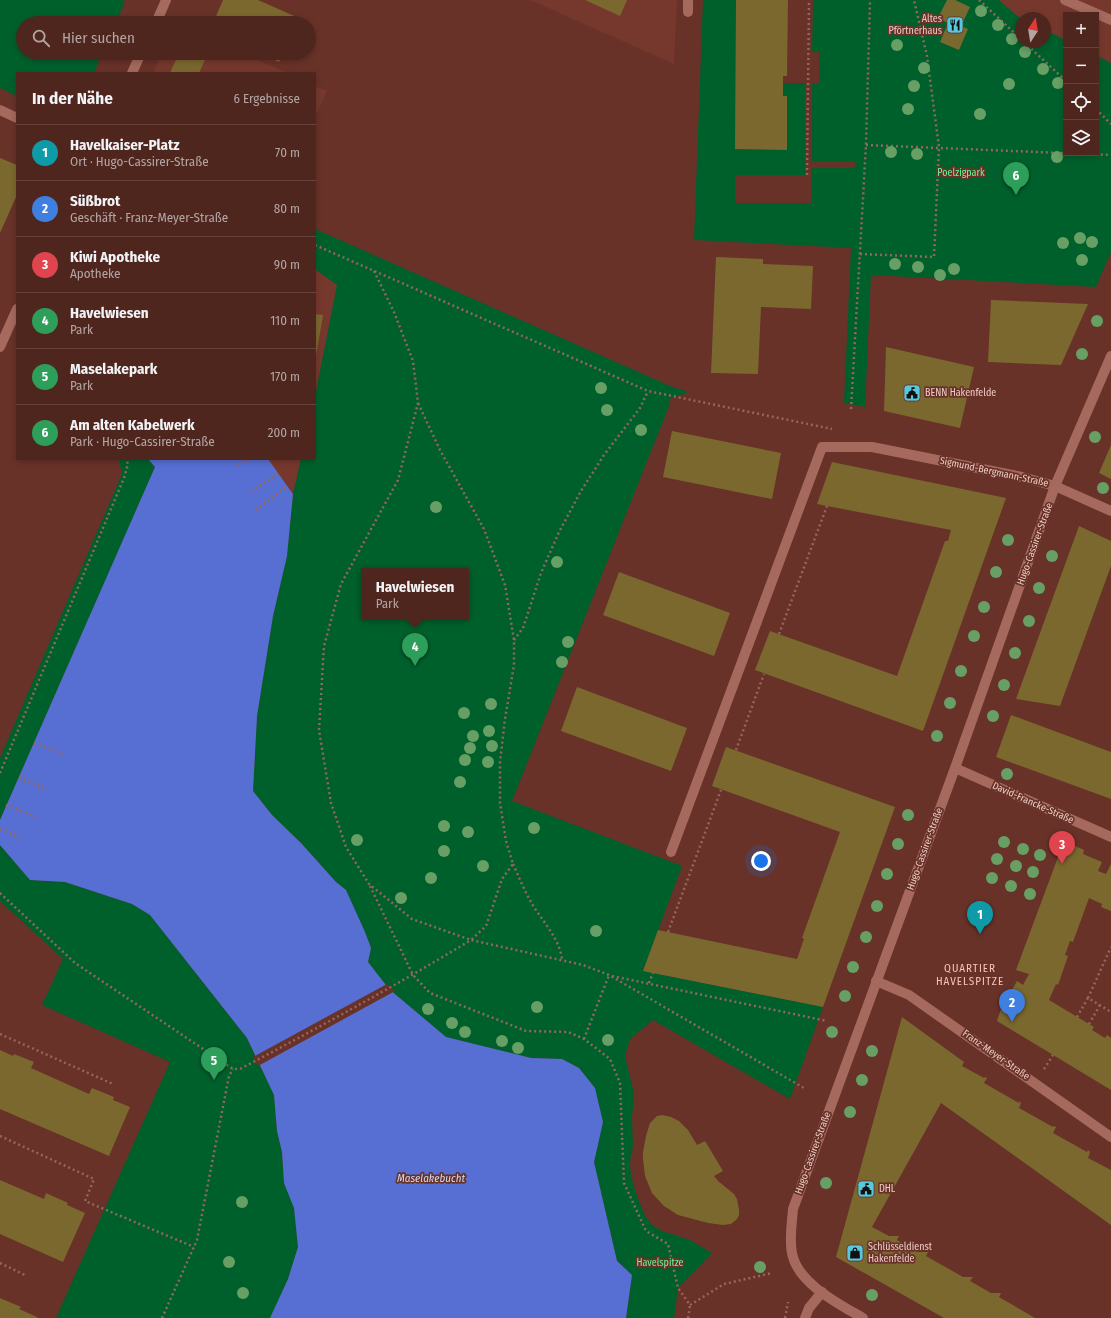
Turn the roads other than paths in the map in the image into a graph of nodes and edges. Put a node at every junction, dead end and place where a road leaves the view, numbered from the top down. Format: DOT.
graph roads {
  1 [pos="166,0"];
  2 [pos="688,0"];
  3 [pos="1065,0"];
  4 [pos="688,12"];
  5 [pos="159,16"];
  6 [pos="1111,20"];
  7 [pos="138,60"];
  8 [pos="132,72"];
  9 [pos="0,110"];
  10 [pos="16,118"];
  11 [pos="16,311"];
  12 [pos="0,347"];
  13 [pos="1111,356"];
  14 [pos="1055,486"];
  15 [pos="1111,511"];
  16 [pos="955,768"];
  17 [pos="1111,837"];
  18 [pos="671,852"];
  19 [pos="876,981"];
  20 [pos="1111,1137"];
  21 [pos="822,1292"];
  22 [pos="805,1318"];
  23 [pos="863,1318"];
  1 -- 5 [label="street"];
  2 -- 4 [label="street"];
  3 -- 6 [label="street"];
  7 -- 8 [label="street"];
  9 -- 10 [label="street"];
  11 -- 12 [label="street"];
  13 -- 14 [label="street, Hugo-Cassirer-Straße"];
  14 -- 15 [label="street, Sigmund-Bergmann-Straße"];
  14 -- 16 [label="street, Hugo-Cassirer-Straße"];
  14 -- 18 [label="street, Sigmund-Bergmann-Straße"];
  16 -- 17 [label="street, David-Francke-Straße"];
  16 -- 19 [label="street, Hugo-Cassirer-Straße"];
  19 -- 20 [label="street, Franz-Meyer-Straße"];
  19 -- 21 [label="street, Hugo-Cassirer-Straße"];
  21 -- 22 [label="street"];
  21 -- 23 [label="street, Hugo-Cassirer-Straße"];
}
